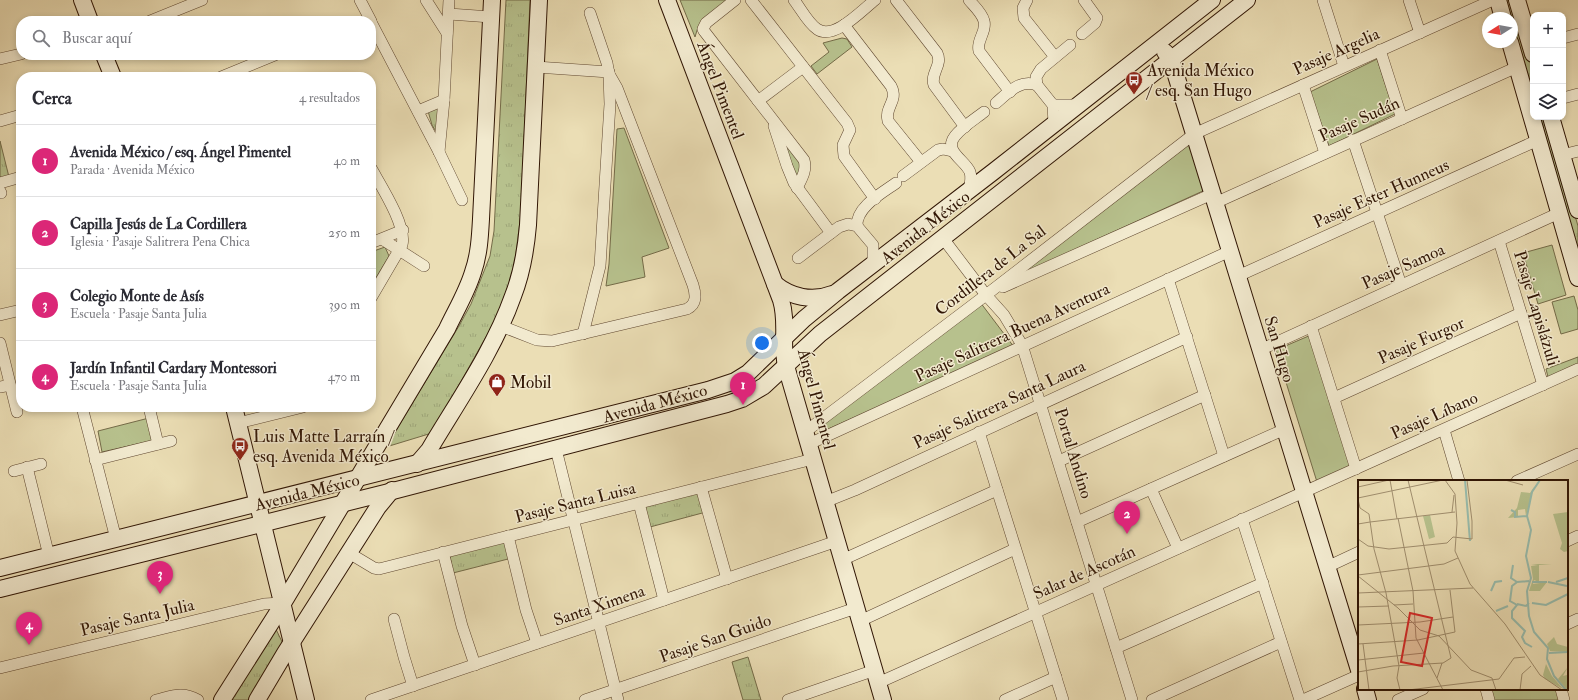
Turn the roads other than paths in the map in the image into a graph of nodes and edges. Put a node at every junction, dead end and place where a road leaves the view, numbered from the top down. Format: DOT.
graph roads {
  1 [pos="82,0"];
  2 [pos="202,0"];
  3 [pos="360,0"];
  4 [pos="492,0"];
  5 [pos="539,0"];
  6 [pos="666,0"];
  7 [pos="736,0"];
  8 [pos="751,0"];
  9 [pos="794,0"];
  10 [pos="896,0"];
  11 [pos="969,0"];
  12 [pos="1027,0"];
  13 [pos="1247,0"];
  14 [pos="1323,0"];
  15 [pos="1409,0"];
  16 [pos="1493,0"];
  17 [pos="1498,0"];
  18 [pos="1518,0"];
  19 [pos="1087,1"];
  20 [pos="428,2"];
  21 [pos="870,2"];
  22 [pos="1203,2"];
  23 [pos="449,6"];
  24 [pos="1501,12"];
  25 [pos="590,13"];
  26 [pos="88,16"];
  27 [pos="162,16"];
  28 [pos="368,16"];
  29 [pos="491,17"];
  30 [pos="844,25"];
  31 [pos="376,31"];
  32 [pos="447,33"];
  33 [pos="1420,33"];
  34 [pos="1082,34"];
  35 [pos="1578,34"];
  36 [pos="1566,37"];
  37 [pos="1156,43"];
  38 [pos="1070,45"];
  39 [pos="1512,48"];
  40 [pos="1531,48"];
  41 [pos="1380,50"];
  42 [pos="16,55"];
  43 [pos="1055,57"];
  44 [pos="0,59"];
  45 [pos="1171,59"];
  46 [pos="106,60"];
  47 [pos="263,60"];
  48 [pos="1344,66"];
  49 [pos="536,67"];
  50 [pos="803,67"];
  51 [pos="1517,67"];
  52 [pos="111,72"];
  53 [pos="233,72"];
  54 [pos="609,73"];
  55 [pos="1037,85"];
  56 [pos="1303,85"];
  57 [pos="1010,92"];
  58 [pos="1578,94"];
  59 [pos="1566,97"];
  60 [pos="444,100"];
  61 [pos="758,101"];
  62 [pos="996,103"];
  63 [pos="1053,105"];
  64 [pos="1078,105"];
  65 [pos="418,111"];
  66 [pos="984,112"];
  67 [pos="16,117"];
  68 [pos="1402,119"];
  69 [pos="772,120"];
  70 [pos="1552,120"];
  71 [pos="0,121"];
  72 [pos="1054,124"];
  73 [pos="965,127"];
  74 [pos="1194,134"];
  75 [pos="1354,140"];
  76 [pos="1538,140"];
  77 [pos="952,151"];
  78 [pos="1578,151"];
  79 [pos="439,152"];
  80 [pos="1325,153"];
  81 [pos="1562,155"];
  82 [pos="921,162"];
  83 [pos="969,171"];
  84 [pos="993,172"];
  85 [pos="376,178"];
  86 [pos="16,179"];
  87 [pos="0,183"];
  88 [pos="797,188"];
  89 [pos="969,190"];
  90 [pos="1214,198"];
  91 [pos="875,199"];
  92 [pos="462,200"];
  93 [pos="1578,208"];
  94 [pos="1377,213"];
  95 [pos="1559,213"];
  96 [pos="857,226"];
  97 [pos="403,230"];
  98 [pos="831,233"];
  99 [pos="942,237"];
  100 [pos="382,238"];
  101 [pos="376,241"];
  102 [pos="1499,241"];
  103 [pos="873,245"];
  104 [pos="897,246"];
  105 [pos="400,250"];
  106 [pos="1230,251"];
  107 [pos="798,258"];
  108 [pos="873,264"];
  109 [pos="424,266"];
  110 [pos="1238,276"];
  111 [pos="1578,278"];
  112 [pos="1168,279"];
  113 [pos="775,284"];
  114 [pos="1401,285"];
  115 [pos="376,290"];
  116 [pos="836,293"];
  117 [pos="986,295"];
  118 [pos="16,311"];
  119 [pos="1521,314"];
  120 [pos="0,315"];
  121 [pos="501,326"];
  122 [pos="1312,326"];
  123 [pos="583,334"];
  124 [pos="785,337"];
  125 [pos="1187,337"];
  126 [pos="0,343"];
  127 [pos="1022,345"];
  128 [pos="1260,350"];
  129 [pos="786,366"];
  130 [pos="1578,369"];
  131 [pos="1543,385"];
  132 [pos="5,386"];
  133 [pos="1205,395"];
  134 [pos="1334,398"];
  135 [pos="1041,404"];
  136 [pos="16,410"];
  137 [pos="83,412"];
  138 [pos="150,412"];
  139 [pos="235,412"];
  140 [pos="283,412"];
  141 [pos="238,423"];
  142 [pos="1285,429"];
  143 [pos="1444,430"];
  144 [pos="979,432"];
  145 [pos="171,441"];
  146 [pos="158,444"];
  147 [pos="809,445"];
  148 [pos="556,449"];
  149 [pos="1578,454"];
  150 [pos="1224,456"];
  151 [pos="95,460"];
  152 [pos="1059,461"];
  153 [pos="418,463"];
  154 [pos="41,464"];
  155 [pos="27,467"];
  156 [pos="1356,469"];
  157 [pos="14,471"];
  158 [pos="357,478"];
  159 [pos="1459,480"];
  160 [pos="1519,480"];
  161 [pos="701,487"];
  162 [pos="1151,489"];
  163 [pos="997,490"];
  164 [pos="389,492"];
  165 [pos="1304,492"];
  166 [pos="825,502"];
  167 [pos="258,503"];
  168 [pos="342,503"];
  169 [pos="639,503"];
  170 [pos="1242,519"];
  171 [pos="574,520"];
  172 [pos="1077,522"];
  173 [pos="262,523"];
  174 [pos="508,536"];
  175 [pos="1578,536"];
  176 [pos="116,539"];
  177 [pos="837,541"];
  178 [pos="1568,541"];
  179 [pos="1178,548"];
  180 [pos="1016,549"];
  181 [pos="444,552"];
  182 [pos="1358,552"];
  183 [pos="349,553"];
  184 [pos="49,556"];
  185 [pos="842,560"];
  186 [pos="1327,567"];
  187 [pos="0,568"];
  188 [pos="273,568"];
  189 [pos="301,572"];
  190 [pos="727,579"];
  191 [pos="1263,583"];
  192 [pos="1097,585"];
  193 [pos="0,589"];
  194 [pos="664,600"];
  195 [pos="282,603"];
  196 [pos="1036,612"];
  197 [pos="858,614"];
  198 [pos="394,619"];
  199 [pos="1578,619"];
  200 [pos="599,622"];
  201 [pos="1568,624"];
  202 [pos="1354,637"];
  203 [pos="292,642"];
  204 [pos="1281,642"];
  205 [pos="537,644"];
  206 [pos="1116,648"];
  207 [pos="1358,663"];
  208 [pos="475,665"];
  209 [pos="0,668"];
  210 [pos="1358,675"];
  211 [pos="876,677"];
  212 [pos="1056,677"];
  213 [pos="413,686"];
  214 [pos="1365,690"];
  215 [pos="1421,690"];
  216 [pos="1486,690"];
  217 [pos="1561,690"];
  218 [pos="616,695"];
  219 [pos="156,700"];
  220 [pos="198,700"];
  221 [pos="222,700"];
  222 [pos="257,700"];
  223 [pos="306,700"];
  224 [pos="371,700"];
  225 [pos="585,700"];
  226 [pos="788,700"];
  227 [pos="883,700"];
  228 [pos="1005,700"];
  229 [pos="1063,700"];
  230 [pos="1132,700"];
  231 [pos="1152,700"];
  232 [pos="1302,700"];
  233 [pos="1368,700"];
  234 [pos="1398,700"];
  235 [pos="1489,700"];
  236 [pos="1564,700"];
  1 -- 26 [label="street"];
  2 -- 27 [label="street"];
  3 -- 28 [label="street"];
  4 -- 29 [label="street"];
  5 -- 49 [label="street"];
  6 -- 113 [label="street, Ángel Pimentel"];
  7 -- 61 [label="street"];
  8 -- 50 [label="street"];
  9 -- 30 [label="street"];
  10 -- 73 [label="street"];
  11 -- 57 [label="street"];
  12 -- 43 [label="street"];
  13 -- 45 [label="street, Avenida México"];
  14 -- 48 [label="street"];
  15 -- 33 [label="street"];
  16 -- 33 [label="street, Pasaje Argelia"];
  17 -- 24 [label="street"];
  18 -- 40 [label="street"];
  19 -- 34 [label="street"];
  20 -- 23 [label="street"];
  20 -- 32 [label="street"];
  21 -- 30 [label="street"];
  22 -- 37 [label="street, Avenida México"];
  23 -- 29 [label="street"];
  23 -- 32 [label="street"];
  25 -- 54 [label="street"];
  29 -- 158 [label="street"];
  30 -- 82 [label="street"];
  31 -- 65 [label="street"];
  32 -- 60 [label="street"];
  33 -- 41 [label="street, Pasaje Argelia"];
  35 -- 36 [label="street"];
  37 -- 45 [label="street, San Hugo"];
  37 -- 64 [label="street, Avenida México"];
  38 -- 43 [label="street"];
  39 -- 51 [label="street"];
  41 -- 48 [label="street, Pasaje Argelia"];
  41 -- 68 [label="street"];
  42 -- 44 [label="street"];
  43 -- 55 [label="street"];
  45 -- 74 [label="street, San Hugo"];
  45 -- 99 [label="street, Avenida México"];
  46 -- 52 [label="street"];
  47 -- 53 [label="street"];
  48 -- 56 [label="street, Pasaje Argelia"];
  49 -- 54 [label="street"];
  49 -- 121 [label="street"];
  50 -- 61 [label="street"];
  50 -- 91 [label="street"];
  51 -- 68 [label="street, Pasaje Sudán"];
  51 -- 76 [label="street"];
  54 -- 123 [label="street"];
  54 -- 123 [label="street"];
  55 -- 57 [label="street"];
  55 -- 63 [label="street"];
  56 -- 74 [label="street, Pasaje Argelia"];
  56 -- 80 [label="street"];
  57 -- 62 [label="street"];
  58 -- 59 [label="street"];
  60 -- 65 [label="street"];
  60 -- 79 [label="street"];
  61 -- 69 [label="street"];
  63 -- 64 [label="street"];
  63 -- 72 [label="street"];
  64 -- 72 [label="street, Avenida México"];
  65 -- 79 [label="street"];
  66 -- 73 [label="street"];
  67 -- 71 [label="street"];
  68 -- 75 [label="street, Pasaje Sudán"];
  69 -- 88 [label="street"];
  69 -- 88 [label="street"];
  70 -- 81 [label="street"];
  72 -- 84 [label="street, Avenida México"];
  73 -- 77 [label="street"];
  74 -- 90 [label="street, San Hugo"];
  74 -- 117 [label="street, Cordillera de La Sal"];
  75 -- 80 [label="street, Pasaje Sudán"];
  75 -- 94 [label="street"];
  76 -- 94 [label="street, Pasaje Ester Hunneus"];
  76 -- 95 [label="street"];
  77 -- 82 [label="street"];
  77 -- 83 [label="street"];
  78 -- 81 [label="street"];
  79 -- 92 [label="street"];
  80 -- 90 [label="street, Pasaje Sudán"];
  81 -- 93 [label="street"];
  82 -- 91 [label="street"];
  83 -- 84 [label="street"];
  83 -- 89 [label="street"];
  84 -- 89 [label="street, Avenida México"];
  85 -- 97 [label="street"];
  86 -- 87 [label="street"];
  88 -- 98 [label="street"];
  89 -- 104 [label="street, Avenida México"];
  90 -- 106 [label="street, San Hugo"];
  90 -- 117 [label="street, Pasaje Sudán"];
  91 -- 96 [label="street"];
  94 -- 110 [label="street, Pasaje Ester Hunneus"];
  94 -- 114 [label="street"];
  95 -- 102 [label="street, Pasaje Samoa"];
  95 -- 111 [label="street"];
  96 -- 98 [label="street"];
  96 -- 103 [label="street"];
  97 -- 100 [label="street"];
  97 -- 105 [label="street"];
  98 -- 107 [label="street"];
  99 -- 117 [label="street, Portal Andino"];
  99 -- 129 [label="street, Avenida México"];
  100 -- 101 [label="street"];
  100 -- 105 [label="street"];
  102 -- 114 [label="street, Pasaje Samoa"];
  102 -- 119 [label="street, Pasaje Lapislázuli"];
  103 -- 104 [label="street"];
  103 -- 108 [label="street"];
  104 -- 108 [label="street, Avenida México"];
  105 -- 109 [label="street"];
  105 -- 115 [label="street"];
  106 -- 110 [label="street, San Hugo"];
  106 -- 112 [label="street, Pasaje Salitrera Buena Aventura"];
  108 -- 116 [label="street, Avenida México"];
  110 -- 128 [label="street, San Hugo"];
  112 -- 125 [label="street"];
  112 -- 127 [label="street, Pasaje Salitrera Buena Aventura"];
  113 -- 116 [label="street"];
  113 -- 124 [label="street, Ángel Pimentel"];
  114 -- 122 [label="street, Pasaje Samoa"];
  116 -- 124 [label="street, Avenida México"];
  117 -- 127 [label="street, Portal Andino"];
  117 -- 147 [label="street, Cordillera de La Sal"];
  118 -- 120 [label="street"];
  119 -- 131 [label="street, Pasaje Lapislázuli"];
  119 -- 134 [label="street, Pasaje Furgor"];
  121 -- 123 [label="street"];
  121 -- 153 [label="street"];
  122 -- 128 [label="street, Pasaje Samoa"];
  122 -- 134 [label="street"];
  124 -- 129 [label="street, Ángel Pimentel"];
  124 -- 153 [label="street, Avenida México"];
  125 -- 133 [label="street"];
  125 -- 135 [label="street, Pasaje Salitrera Santa Laura"];
  126 -- 132 [label="street"];
  127 -- 135 [label="street, Portal Andino"];
  127 -- 147 [label="street, Pasaje Salitrera Buena Aventura"];
  128 -- 142 [label="street, San Hugo"];
  129 -- 147 [label="street, Ángel Pimentel"];
  129 -- 148 [label="street, Avenida México"];
  130 -- 131 [label="street, Pasaje Líbano"];
  131 -- 143 [label="street, Pasaje Líbano"];
  132 -- 136 [label="street"];
  133 -- 150 [label="street"];
  133 -- 152 [label="street"];
  134 -- 156 [label="street"];
  135 -- 144 [label="street, Pasaje Salitrera Santa Laura"];
  135 -- 152 [label="street, Portal Andino"];
  137 -- 151 [label="street"];
  138 -- 146 [label="street"];
  139 -- 141 [label="street"];
  140 -- 141 [label="street"];
  141 -- 167 [label="street"];
  142 -- 150 [label="street"];
  142 -- 165 [label="street, San Hugo"];
  143 -- 156 [label="street, Pasaje Líbano"];
  143 -- 159 [label="street"];
  144 -- 163 [label="street"];
  144 -- 166 [label="street, Pasaje Salitrera Santa Laura"];
  145 -- 146 [label="street"];
  146 -- 151 [label="street"];
  147 -- 161 [label="street, Pasaje Santa Luisa"];
  147 -- 166 [label="street, Ángel Pimentel"];
  148 -- 164 [label="street, Avenida México"];
  148 -- 171 [label="street"];
  149 -- 160 [label="street"];
  150 -- 162 [label="street"];
  151 -- 176 [label="street"];
  152 -- 172 [label="street, Portal Andino"];
  153 -- 158 [label="street, Avenida México"];
  153 -- 164 [label="street"];
  154 -- 155 [label="street"];
  155 -- 157 [label="street"];
  155 -- 184 [label="street"];
  156 -- 165 [label="street, Pasaje Líbano"];
  158 -- 167 [label="street, Avenida México"];
  158 -- 168 [label="street"];
  161 -- 169 [label="street, Pasaje Santa Luisa"];
  161 -- 190 [label="street"];
  162 -- 172 [label="street"];
  162 -- 179 [label="street"];
  163 -- 180 [label="street"];
  163 -- 185 [label="street"];
  164 -- 168 [label="street, Avenida México"];
  164 -- 183 [label="street"];
  165 -- 170 [label="street, Salar de Ascotán"];
  165 -- 186 [label="street, San Hugo"];
  166 -- 177 [label="street, Ángel Pimentel"];
  167 -- 173 [label="street"];
  167 -- 176 [label="street, Avenida México"];
  168 -- 173 [label="street, Avenida México"];
  168 -- 189 [label="street"];
  169 -- 171 [label="street, Pasaje Santa Luisa"];
  169 -- 194 [label="street"];
  170 -- 179 [label="street, Salar de Ascotán"];
  170 -- 191 [label="street"];
  171 -- 174 [label="street, Pasaje Santa Luisa"];
  171 -- 200 [label="street"];
  172 -- 192 [label="street, Portal Andino"];
  173 -- 188 [label="street"];
  173 -- 193 [label="street, Avenida México"];
  174 -- 181 [label="street, Pasaje Santa Luisa"];
  174 -- 205 [label="street"];
  175 -- 178 [label="street"];
  176 -- 184 [label="street, Avenida México"];
  177 -- 185 [label="street, Ángel Pimentel"];
  177 -- 190 [label="street, Santa Ximena"];
  179 -- 192 [label="street, Salar de Ascotán"];
  180 -- 196 [label="street"];
  180 -- 197 [label="street, Pasaje San Guido"];
  181 -- 183 [label="street, Pasaje Santa Luisa"];
  181 -- 208 [label="street"];
  182 -- 186 [label="street"];
  183 -- 203 [label="street"];
  184 -- 187 [label="street, Avenida México"];
  185 -- 197 [label="street, Ángel Pimentel"];
  186 -- 202 [label="street, San Hugo"];
  188 -- 189 [label="street"];
  188 -- 195 [label="street"];
  189 -- 195 [label="street"];
  190 -- 194 [label="street, Santa Ximena"];
  191 -- 204 [label="street"];
  191 -- 206 [label="street"];
  192 -- 196 [label="street, Salar de Ascotán"];
  192 -- 206 [label="street, Portal Andino"];
  194 -- 200 [label="street, Santa Ximena"];
  195 -- 203 [label="street"];
  195 -- 209 [label="street, Pasaje Santa Julia"];
  195 -- 221 [label="street"];
  196 -- 211 [label="street, Salar de Ascotán"];
  196 -- 212 [label="street"];
  197 -- 211 [label="street, Ángel Pimentel"];
  197 -- 218 [label="street, Pasaje San Guido"];
  198 -- 213 [label="street"];
  199 -- 201 [label="street"];
  200 -- 205 [label="street, Santa Ximena"];
  200 -- 218 [label="street"];
  202 -- 207 [label="street, San Hugo"];
  203 -- 222 [label="street"];
  203 -- 223 [label="street"];
  204 -- 231 [label="street"];
  204 -- 232 [label="street"];
  205 -- 208 [label="street, Santa Ximena"];
  206 -- 230 [label="street, Portal Andino"];
  208 -- 213 [label="street, Santa Ximena"];
  210 -- 232 [label="street"];
  211 -- 226 [label="street, Salar de Ascotán"];
  211 -- 227 [label="street, Ángel Pimentel"];
  212 -- 228 [label="street"];
  212 -- 229 [label="street"];
  213 -- 224 [label="street, Santa Ximena"];
  214 -- 233 [label="street"];
  215 -- 234 [label="street"];
  216 -- 235 [label="street"];
  217 -- 236 [label="street"];
  218 -- 225 [label="street, Pasaje San Guido"];
  219 -- 220 [label="street"];
}
